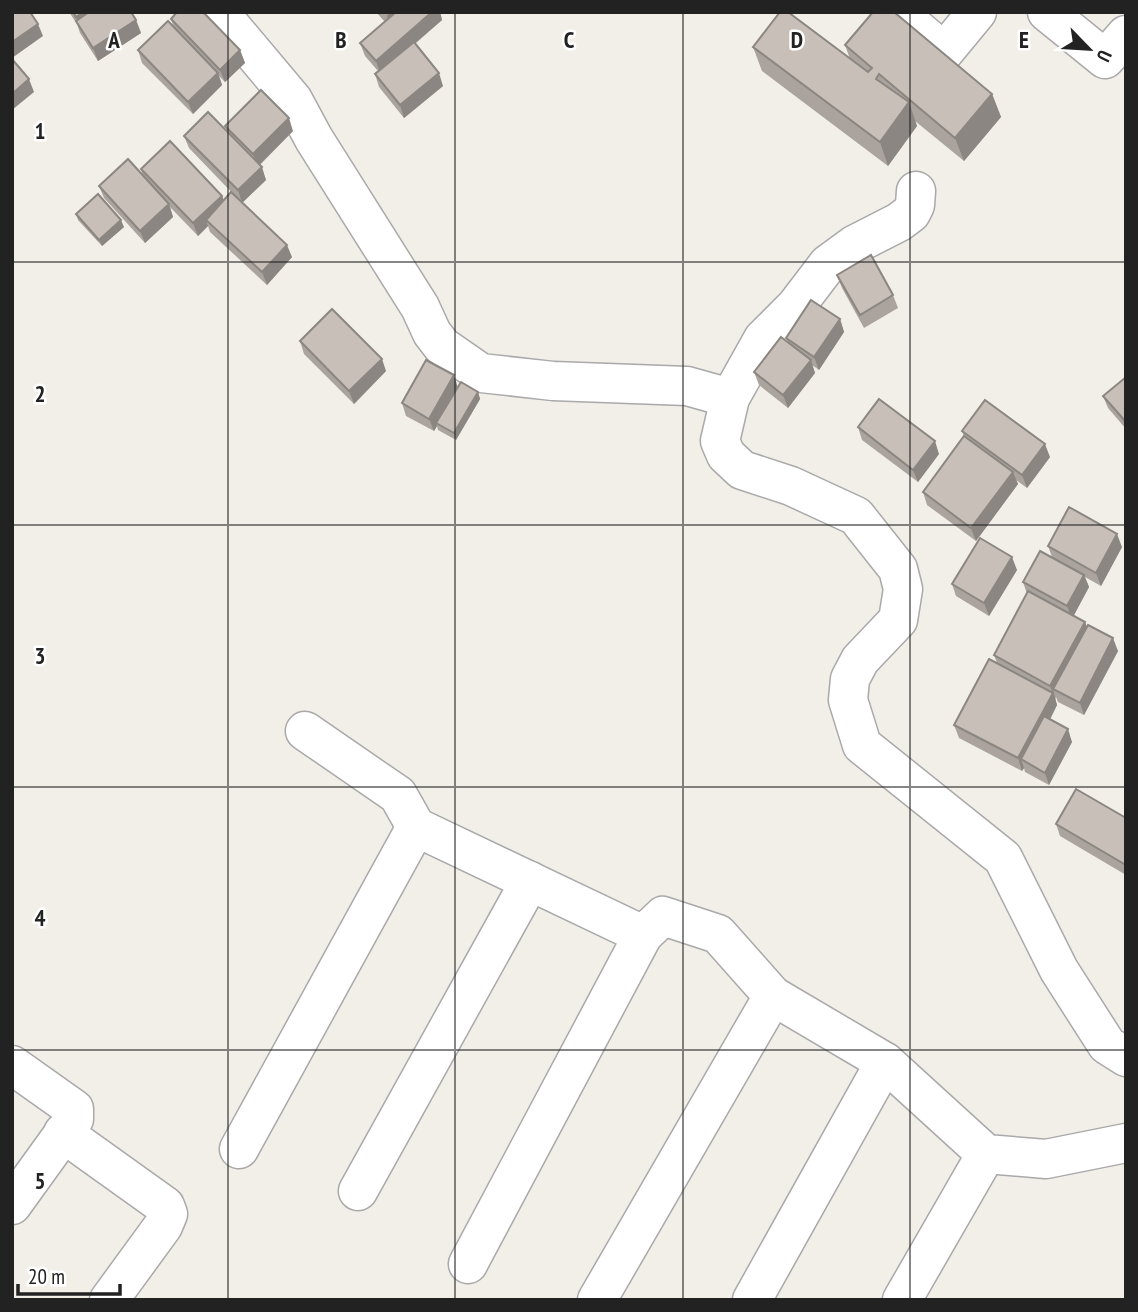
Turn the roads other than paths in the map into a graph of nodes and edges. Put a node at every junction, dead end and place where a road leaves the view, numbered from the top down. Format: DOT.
graph roads {
  1 [pos="219,12"];
  2 [pos="897,12"];
  3 [pos="977,12"];
  4 [pos="1047,12"];
  5 [pos="1126,35"];
  6 [pos="916,191"];
  7 [pos="730,398"];
  8 [pos="305,731"];
  9 [pos="416,827"];
  10 [pos="530,881"];
  11 [pos="643,935"];
  12 [pos="773,996"];
  13 [pos="1126,1056"];
  14 [pos="885,1062"];
  15 [pos="12,1065"];
  16 [pos="63,1133"];
  17 [pos="1126,1143"];
  18 [pos="239,1149"];
  19 [pos="986,1154"];
  20 [pos="358,1191"];
  21 [pos="12,1205"];
  22 [pos="468,1264"];
  23 [pos="109,1300"];
  24 [pos="597,1300"];
  25 [pos="752,1300"];
  26 [pos="902,1300"];
  1 -- 7 [label="street"];
  2 -- 3 [label="street"];
  4 -- 5 [label="street"];
  6 -- 7 [label="street"];
  7 -- 13 [label="street"];
  8 -- 9 [label="street"];
  9 -- 10 [label="street"];
  9 -- 18 [label="street"];
  10 -- 11 [label="street"];
  10 -- 20 [label="street"];
  11 -- 12 [label="street"];
  11 -- 22 [label="street"];
  12 -- 14 [label="street"];
  12 -- 24 [label="street"];
  14 -- 19 [label="street"];
  14 -- 25 [label="street"];
  15 -- 16 [label="street"];
  16 -- 21 [label="street"];
  16 -- 23 [label="street"];
  17 -- 19 [label="street"];
  19 -- 26 [label="street"];
}
